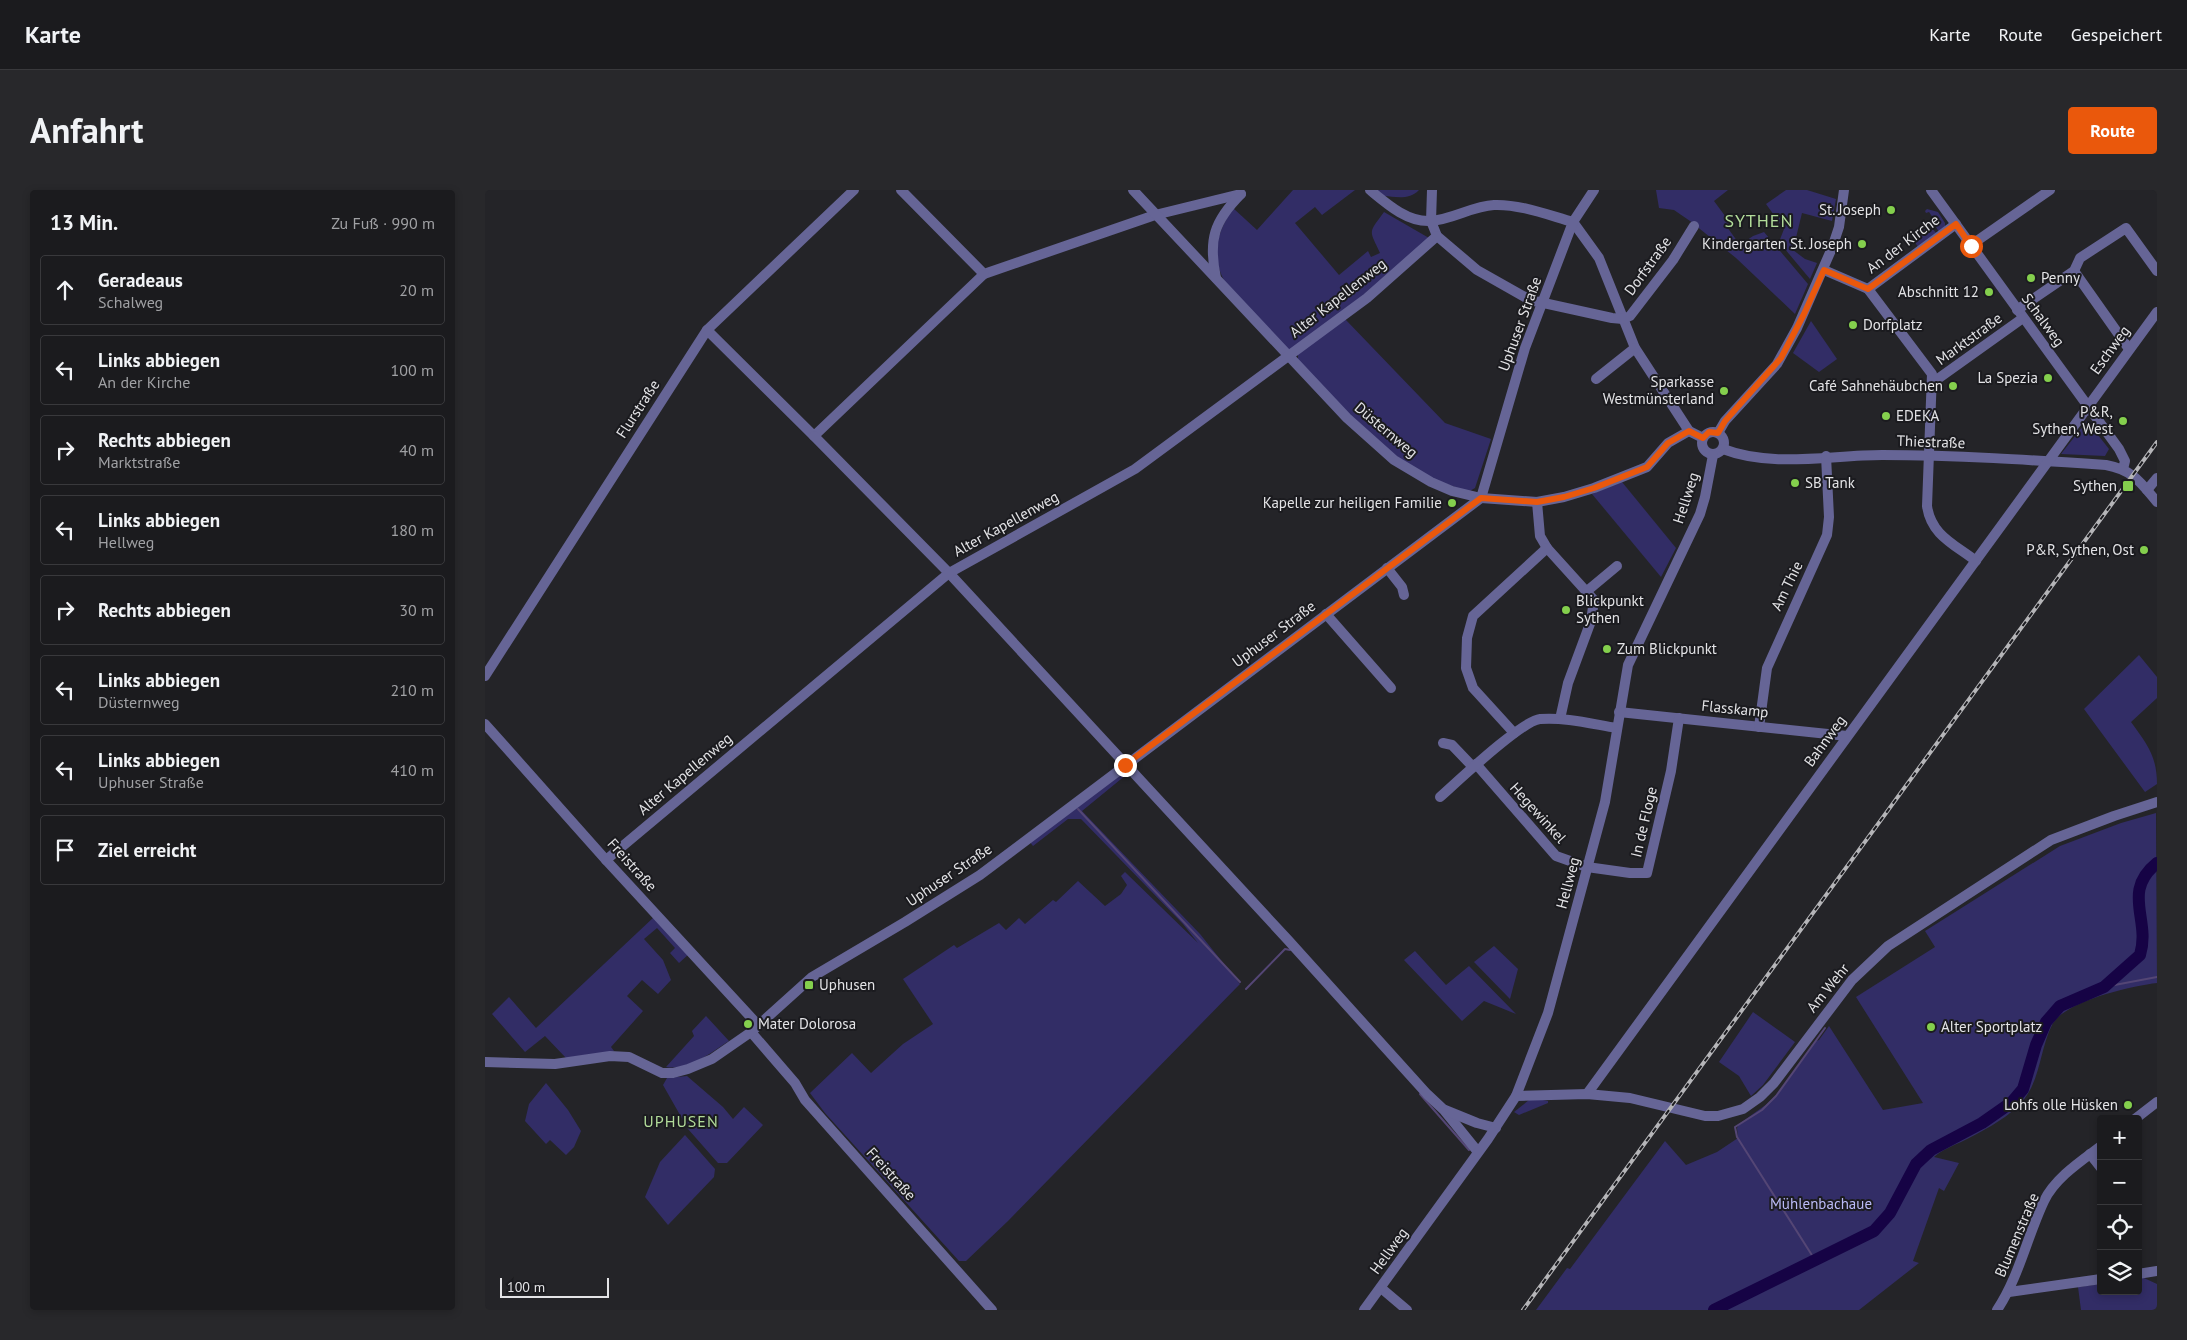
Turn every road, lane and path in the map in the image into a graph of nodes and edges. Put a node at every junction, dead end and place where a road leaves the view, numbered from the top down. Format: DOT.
graph roads {
  1 [pos="855,190"];
  2 [pos="901,190"];
  3 [pos="1133,190"];
  4 [pos="1370,190"];
  5 [pos="1433,190"];
  6 [pos="1594,190"];
  7 [pos="1844,190"];
  8 [pos="2051,190"];
  9 [pos="1934,191"];
  10 [pos="1243,192"];
  11 [pos="1155,215"];
  12 [pos="1431,221"];
  13 [pos="1573,222"];
  14 [pos="1956,224"];
  15 [pos="1693,226"];
  16 [pos="1437,236"];
  17 [pos="1971,246"];
  18 [pos="1824,270"];
  19 [pos="2074,271"];
  20 [pos="2157,271"];
  21 [pos="985,274"];
  22 [pos="1216,278"];
  23 [pos="1868,289"];
  24 [pos="1541,302"];
  25 [pos="2157,312"];
  26 [pos="2020,314"];
  27 [pos="1623,319"];
  28 [pos="707,330"];
  29 [pos="1635,348"];
  30 [pos="2129,349"];
  31 [pos="1289,355"];
  32 [pos="1596,379"];
  33 [pos="1932,383"];
  34 [pos="2088,407"];
  35 [pos="1689,431"];
  36 [pos="1718,433"];
  37 [pos="814,436"];
  38 [pos="1703,438"];
  39 [pos="1723,449"];
  40 [pos="1713,454"];
  41 [pos="1826,456"];
  42 [pos="1928,456"];
  43 [pos="2048,462"];
  44 [pos="2123,469"];
  45 [pos="2157,478"];
  46 [pos="2147,490"];
  47 [pos="1481,498"];
  48 [pos="1537,502"];
  49 [pos="2157,502"];
  50 [pos="1547,548"];
  51 [pos="1976,561"];
  52 [pos="1617,566"];
  53 [pos="1387,568"];
  54 [pos="949,572"];
  55 [pos="1587,592"];
  56 [pos="1404,596"];
  57 [pos="1326,614"];
  58 [pos="485,676"];
  59 [pos="1391,688"];
  60 [pos="1619,712"];
  61 [pos="1679,718"];
  62 [pos="1560,719"];
  63 [pos="485,724"];
  64 [pos="1617,728"];
  65 [pos="1759,728"];
  66 [pos="1514,733"];
  67 [pos="1847,736"];
  68 [pos="1443,742"];
  69 [pos="1125,765"];
  70 [pos="1475,766"];
  71 [pos="1440,798"];
  72 [pos="2157,802"];
  73 [pos="606,860"];
  74 [pos="1587,867"];
  75 [pos="754,1029"];
  76 [pos="485,1062"];
  77 [pos="1587,1094"];
  78 [pos="1516,1096"];
  79 [pos="2157,1102"];
  80 [pos="1444,1110"];
  81 [pos="2140,1115"];
  82 [pos="1496,1128"];
  83 [pos="2097,1149"];
  84 [pos="1478,1152"];
  85 [pos="2090,1154"];
  86 [pos="2097,1163"];
  87 [pos="2157,1271"];
  88 [pos="2142,1273"];
  89 [pos="2097,1280"];
  90 [pos="1381,1288"];
  91 [pos="2009,1292"];
  92 [pos="992,1310"];
  93 [pos="1364,1310"];
  94 [pos="1407,1310"];
  95 [pos="1997,1310"];
  1 -- 28 [label="street, Flurstraße"];
  2 -- 21 [label="street"];
  3 -- 11 [label="street, Düsternweg"];
  4 -- 12 [label="street"];
  5 -- 12 [label="street"];
  6 -- 13 [label="street, Uphuser Straße"];
  7 -- 18 [label="street"];
  8 -- 17 [label="street"];
  9 -- 14 [label="street, Schalweg"];
  10 -- 11 [label="street"];
  10 -- 22 [label="street"];
  11 -- 21 [label="street"];
  11 -- 22 [label="street, Düsternweg"];
  12 -- 13 [label="street"];
  12 -- 16 [label="street"];
  13 -- 24 [label="street, Uphuser Straße"];
  13 -- 27 [label="street, Dorfstraße"];
  14 -- 17 [label="street, Schalweg"];
  14 -- 23 [label="street, An der Kirche"];
  15 -- 27 [label="street, Dorfstraße"];
  16 -- 24 [label="street"];
  16 -- 31 [label="street, Alter Kapellenweg"];
  17 -- 26 [label="street, Schalweg"];
  18 -- 23 [label="street, Marktstraße"];
  18 -- 36 [label="street"];
  19 -- 20 [label="street, Marktstraße"];
  19 -- 26 [label="street, Marktstraße"];
  19 -- 30 [label="street"];
  21 -- 37 [label="street"];
  22 -- 31 [label="street, Düsternweg"];
  23 -- 33 [label="street, Marktstraße"];
  24 -- 27 [label="street"];
  24 -- 47 [label="street, Uphuser Straße"];
  25 -- 30 [label="street, Eschweg"];
  26 -- 33 [label="street, Marktstraße"];
  26 -- 34 [label="street, Schalweg"];
  27 -- 29 [label="street, Dorfstraße"];
  28 -- 37 [label="street"];
  28 -- 58 [label="street, Flurstraße"];
  29 -- 32 [label="street"];
  29 -- 35 [label="street, Dorfstraße"];
  30 -- 34 [label="street, Eschweg"];
  31 -- 47 [label="street, Düsternweg"];
  31 -- 54 [label="street, Alter Kapellenweg"];
  33 -- 42 [label="street, Marktstraße"];
  34 -- 43 [label="street, Bahnweg"];
  34 -- 44 [label="street, Schalweg"];
  35 -- 38 [label="street"];
  35 -- 48 [label="street, Düsternweg"];
  36 -- 38 [label="street"];
  36 -- 39 [label="street"];
  37 -- 54 [label="street"];
  38 -- 40 [label="street"];
  39 -- 40 [label="street"];
  39 -- 41 [label="street, Thiestraße"];
  40 -- 60 [label="street, Hellweg"];
  41 -- 42 [label="street, Thiestraße"];
  41 -- 65 [label="street, Am Thie"];
  42 -- 43 [label="street, Thiestraße"];
  42 -- 51 [label="street, Marktstraße"];
  43 -- 44 [label="street, Thiestraße"];
  43 -- 51 [label="street, Bahnweg"];
  44 -- 46 [label="street, Thiestraße"];
  45 -- 46 [label="street"];
  46 -- 49 [label="street, Thiestraße"];
  47 -- 48 [label="street, Düsternweg"];
  47 -- 53 [label="street, Uphuser Straße"];
  48 -- 50 [label="street"];
  50 -- 55 [label="street"];
  50 -- 66 [label="street"];
  51 -- 67 [label="street, Bahnweg"];
  52 -- 55 [label="street"];
  53 -- 56 [label="street"];
  53 -- 57 [label="street, Uphuser Straße"];
  54 -- 69 [label="street"];
  54 -- 73 [label="street, Alter Kapellenweg"];
  55 -- 62 [label="street"];
  57 -- 59 [label="street"];
  57 -- 69 [label="street, Uphuser Straße"];
  60 -- 61 [label="street, Flasskamp"];
  60 -- 64 [label="street, Hellweg"];
  61 -- 65 [label="street, Flasskamp"];
  61 -- 74 [label="street, In de Floge"];
  62 -- 64 [label="street"];
  62 -- 66 [label="street"];
  63 -- 73 [label="street, Freistraße"];
  64 -- 74 [label="street, Hellweg"];
  65 -- 67 [label="street, Flasskamp"];
  66 -- 70 [label="street"];
  67 -- 77 [label="street, Bahnweg"];
  68 -- 70 [label="street, Hegewinkel"];
  69 -- 75 [label="street, Uphuser Straße"];
  69 -- 80 [label="street"];
  70 -- 71 [label="street"];
  70 -- 74 [label="street, Hegewinkel"];
  72 -- 77 [label="street, Am Wehr"];
  73 -- 75 [label="street, Freistraße"];
  74 -- 78 [label="street, Hellweg"];
  75 -- 76 [label="street, Uphuser Straße"];
  75 -- 92 [label="street, Freistraße"];
  77 -- 78 [label="street, Am Wehr"];
  78 -- 82 [label="street, Hellweg"];
  79 -- 81 [label="street"];
  80 -- 82 [label="street"];
  80 -- 84 [label="street"];
  82 -- 84 [label="street, Hellweg"];
  83 -- 85 [label="street, Blumenstraße"];
  84 -- 90 [label="street, Hellweg"];
  85 -- 86 [label="street"];
  85 -- 91 [label="street, Blumenstraße"];
  87 -- 88 [label="street"];
  89 -- 91 [label="street"];
  90 -- 93 [label="street, Hellweg"];
  90 -- 94 [label="street, Hellweg"];
  91 -- 95 [label="street, Blumenstraße"];
}
